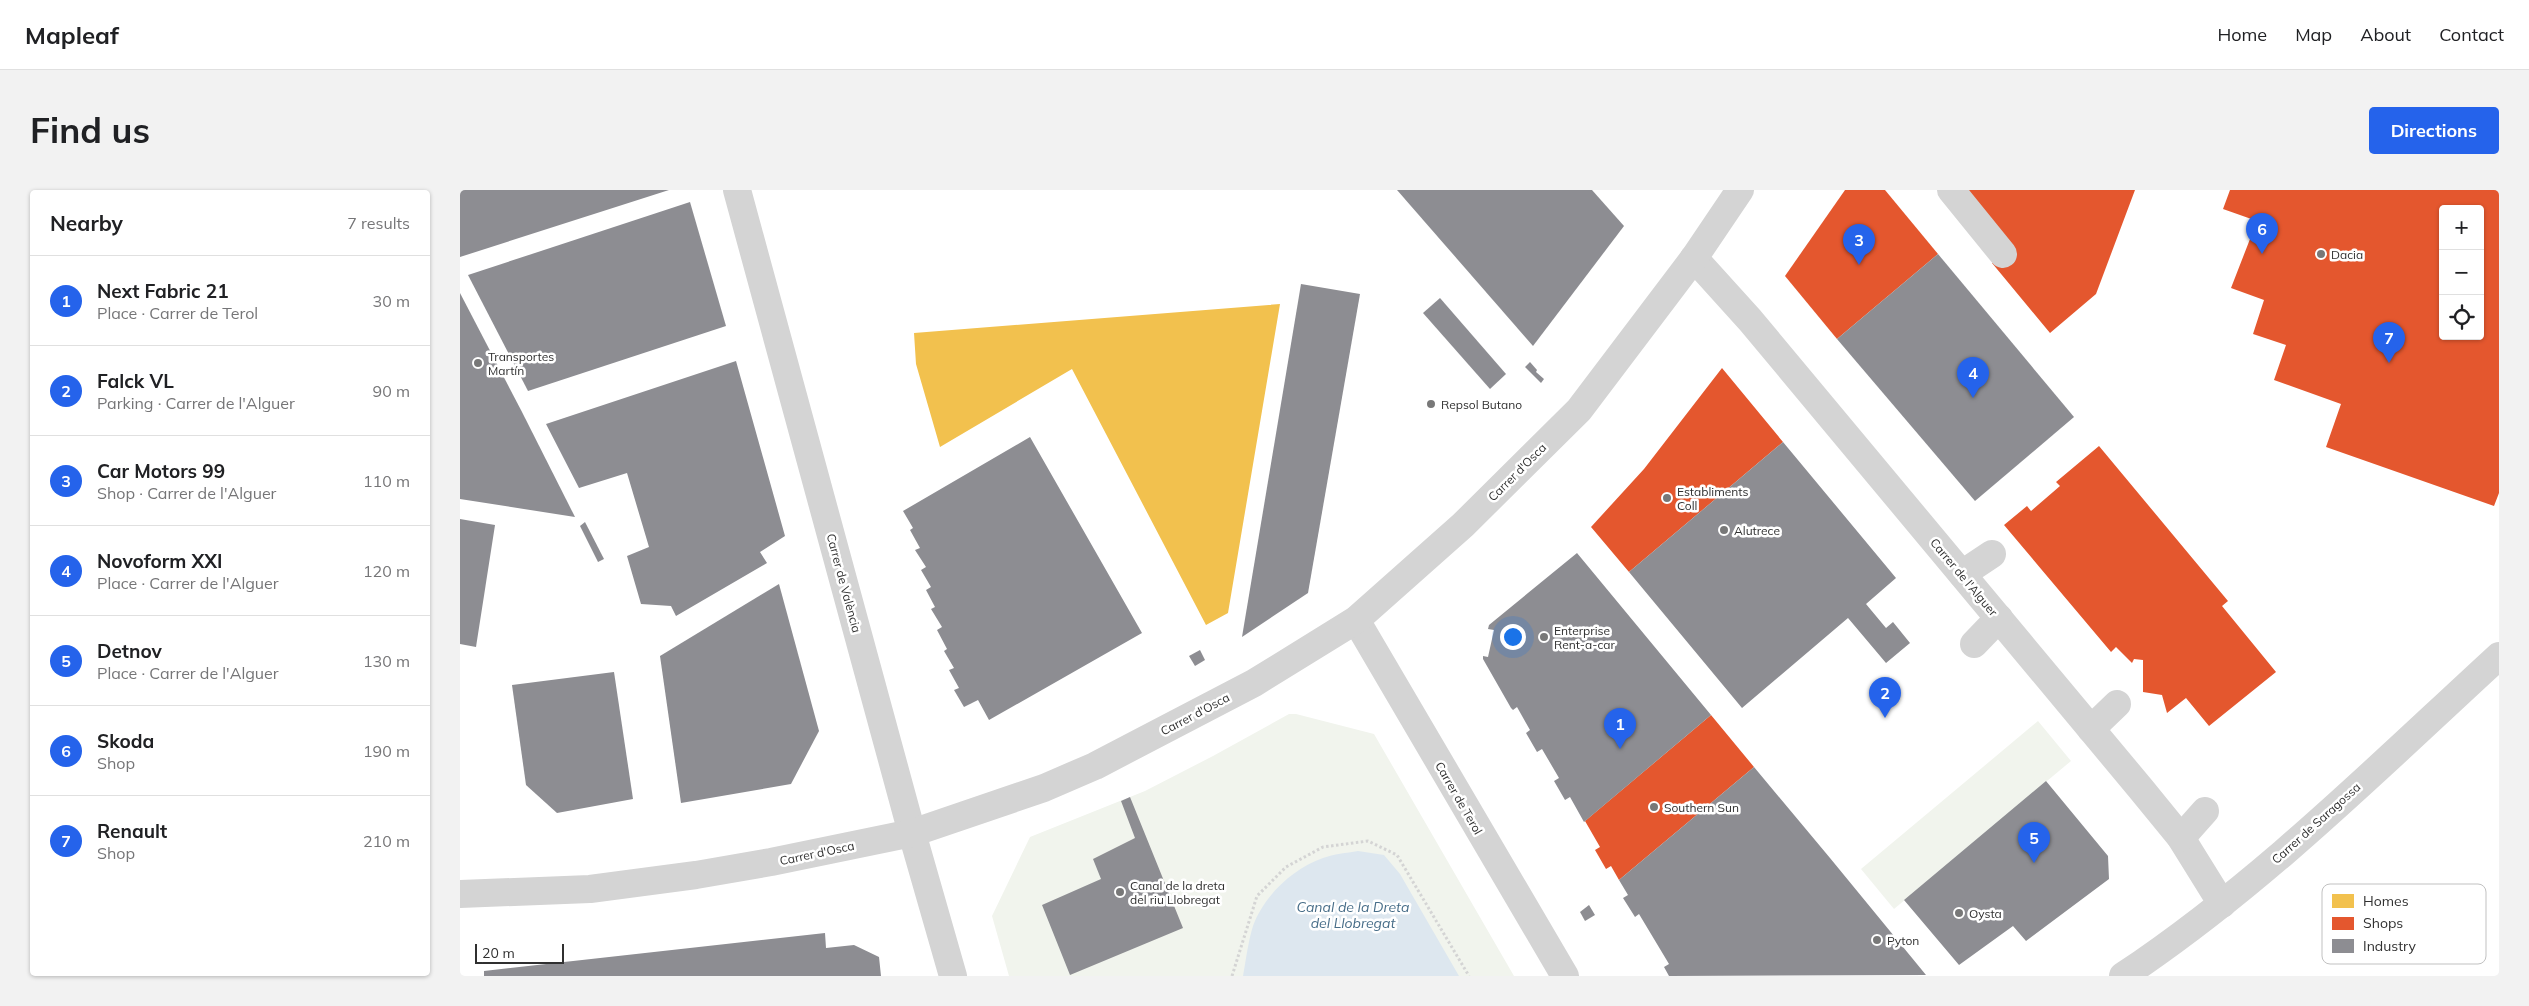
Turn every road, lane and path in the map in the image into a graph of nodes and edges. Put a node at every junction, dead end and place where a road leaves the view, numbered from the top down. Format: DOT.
graph roads {
  1 [pos="737,190"];
  2 [pos="1740,190"];
  3 [pos="1951,190"];
  4 [pos="2003,254"];
  5 [pos="1694,258"];
  6 [pos="1992,554"];
  7 [pos="1962,574"];
  8 [pos="1999,618"];
  9 [pos="1356,620"];
  10 [pos="1974,644"];
  11 [pos="2499,656"];
  12 [pos="2117,704"];
  13 [pos="2091,729"];
  14 [pos="2205,811"];
  15 [pos="912,833"];
  16 [pos="2181,838"];
  17 [pos="460,894"];
  18 [pos="2222,904"];
  19 [pos="953,976"];
  20 [pos="1232,976"];
  21 [pos="1469,976"];
  22 [pos="1565,976"];
  23 [pos="2123,976"];
  1 -- 15 [label="street, Carrer de València"];
  2 -- 5 [label="street, Carrer d'Osca"];
  3 -- 4 [label="street"];
  5 -- 7 [label="street, Carrer de l'Alguer"];
  5 -- 9 [label="street, Carrer d'Osca"];
  6 -- 7 [label="street"];
  7 -- 8 [label="street, Carrer de l'Alguer"];
  8 -- 10 [label="street"];
  8 -- 13 [label="street, Carrer de l'Alguer"];
  9 -- 15 [label="street, Carrer d'Osca"];
  9 -- 22 [label="street, Carrer de Terol"];
  11 -- 18 [label="street, Carrer de Saragossa"];
  12 -- 13 [label="street"];
  13 -- 16 [label="street, Carrer de l'Alguer"];
  14 -- 16 [label="street"];
  15 -- 17 [label="street, Carrer d'Osca"];
  15 -- 19 [label="street, Carrer de València"];
  16 -- 18 [label="street, Carrer de l'Alguer"];
  18 -- 23 [label="street, Carrer de Saragossa"];
  20 -- 21 [label="path"];
}
